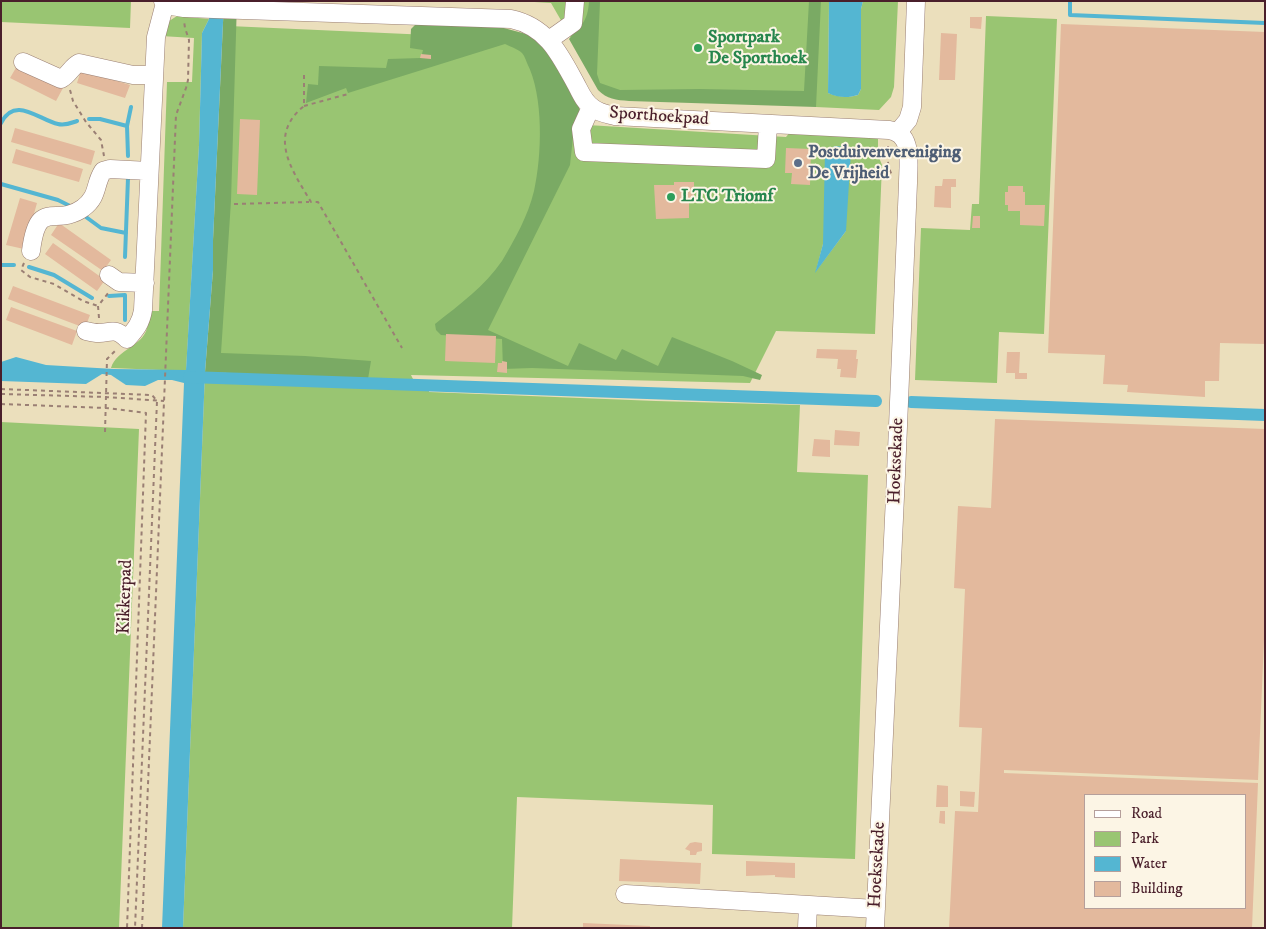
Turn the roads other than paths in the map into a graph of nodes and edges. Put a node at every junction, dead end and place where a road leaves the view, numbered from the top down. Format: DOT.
graph roads {
  1 [pos="575,1"];
  2 [pos="916,1"];
  3 [pos="164,2"];
  4 [pos="457,9"];
  5 [pos="549,40"];
  6 [pos="23,62"];
  7 [pos="154,75"];
  8 [pos="591,107"];
  9 [pos="768,124"];
  10 [pos="898,132"];
  11 [pos="150,171"];
  12 [pos="31,251"];
  13 [pos="114,278"];
  14 [pos="144,283"];
  15 [pos="89,332"];
  16 [pos="624,894"];
  17 [pos="808,905"];
  18 [pos="876,909"];
  19 [pos="807,928"];
  20 [pos="875,928"];
  1 -- 5 [label="street"];
  2 -- 10 [label="street"];
  3 -- 4 [label="street, Sporthoekpad"];
  3 -- 7 [label="street"];
  4 -- 5 [label="street, Sporthoekpad"];
  5 -- 8 [label="street, Sporthoekpad"];
  6 -- 7 [label="street"];
  7 -- 11 [label="street"];
  8 -- 9 [label="street, Sporthoekpad"];
  8 -- 9 [label="street"];
  9 -- 10 [label="street, Sporthoekpad"];
  10 -- 18 [label="street, Hoeksekade"];
  11 -- 12 [label="street"];
  11 -- 14 [label="street"];
  13 -- 14 [label="street"];
  14 -- 15 [label="street"];
  16 -- 17 [label="street"];
  17 -- 18 [label="street"];
  17 -- 19 [label="street"];
  18 -- 20 [label="street, Hoeksekade"];
}
